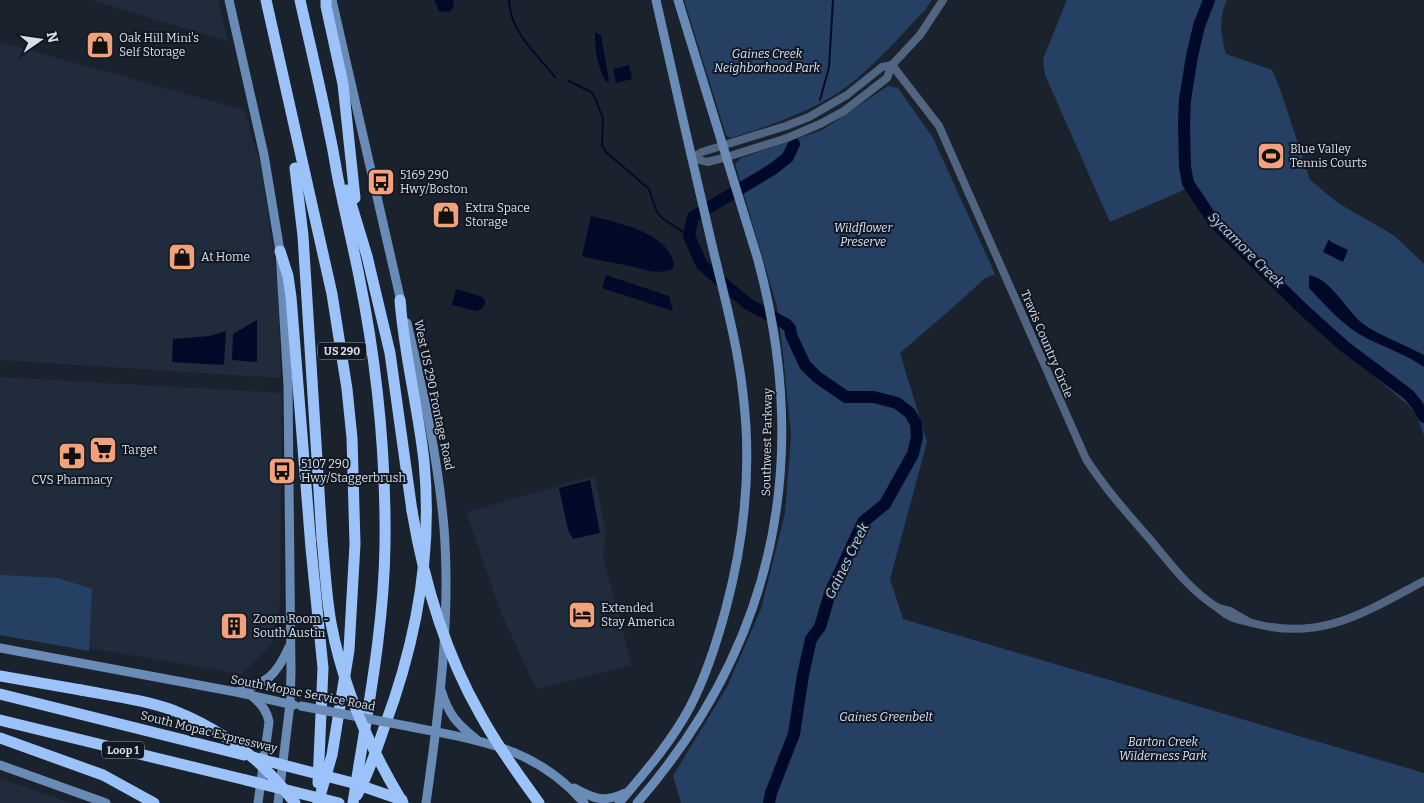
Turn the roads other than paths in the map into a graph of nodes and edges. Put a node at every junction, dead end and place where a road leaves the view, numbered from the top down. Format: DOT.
graph roads {
  1 [pos="229,0"];
  2 [pos="259,0"];
  3 [pos="266,0"];
  4 [pos="300,0"];
  5 [pos="326,0"];
  6 [pos="332,0"];
  7 [pos="656,0"];
  8 [pos="678,0"];
  9 [pos="943,0"];
  10 [pos="892,65"];
  11 [pos="330,136"];
  12 [pos="724,145"];
  13 [pos="727,157"];
  14 [pos="692,158"];
  15 [pos="301,162"];
  16 [pos="297,179"];
  17 [pos="359,227"];
  18 [pos="280,251"];
  19 [pos="400,300"];
  20 [pos="1424,581"];
  21 [pos="290,644"];
  22 [pos="0,648"];
  23 [pos="0,676"];
  24 [pos="440,687"];
  25 [pos="236,692"];
  26 [pos="0,694"];
  27 [pos="252,696"];
  28 [pos="290,704"];
  29 [pos="0,720"];
  30 [pos="435,732"];
  31 [pos="0,738"];
  32 [pos="479,741"];
  33 [pos="0,765"];
  34 [pos="566,784"];
  35 [pos="629,791"];
  36 [pos="106,803"];
  37 [pos="154,803"];
  38 [pos="258,803"];
  39 [pos="278,803"];
  40 [pos="295,803"];
  41 [pos="318,803"];
  42 [pos="339,803"];
  43 [pos="353,803"];
  44 [pos="403,803"];
  45 [pos="408,803"];
  46 [pos="426,803"];
  47 [pos="539,803"];
  48 [pos="584,803"];
  49 [pos="619,803"];
  50 [pos="637,803"];
  1 -- 18 [label="main road"];
  2 -- 16 [label="highway"];
  3 -- 15 [label="highway, US 290"];
  4 -- 11 [label="highway, US 290"];
  5 -- 17 [label="highway"];
  6 -- 19 [label="main road, West US 290 Frontage Road"];
  7 -- 14 [label="main road, Southwest Parkway"];
  8 -- 12 [label="main road, Southwest Parkway"];
  9 -- 10 [label="street"];
  10 -- 12 [label="street"];
  10 -- 13 [label="street"];
  10 -- 20 [label="street, Travis Country Circle"];
  11 -- 17 [label="highway"];
  11 -- 43 [label="highway, US 290"];
  12 -- 13 [label="main road, Southwest Parkway"];
  12 -- 14 [label="street"];
  13 -- 14 [label="street"];
  13 -- 50 [label="main road, Southwest Parkway"];
  14 -- 35 [label="main road, Southwest Parkway"];
  15 -- 16 [label="highway"];
  15 -- 41 [label="highway, US 290"];
  16 -- 44 [label="highway, bridge"];
  17 -- 47 [label="highway, bridge"];
  18 -- 21 [label="main road"];
  18 -- 41 [label="highway"];
  19 -- 24 [label="main road, West US 290 Frontage Road"];
  19 -- 43 [label="highway"];
  21 -- 25 [label="main road"];
  21 -- 28 [label="main road"];
  22 -- 25 [label="main road, South Mopac Service Road"];
  23 -- 40 [label="highway, bridge"];
  24 -- 30 [label="main road, West US 290 Frontage Road"];
  24 -- 32 [label="main road"];
  25 -- 27 [label="main road, South Mopac Service Road"];
  26 -- 45 [label="highway, South Mopac Expressway / Loop 1, bridge"];
  27 -- 28 [label="main road, South Mopac Service Road"];
  27 -- 38 [label="main road"];
  28 -- 30 [label="main road, South Mopac Service Road, bridge"];
  28 -- 39 [label="main road"];
  29 -- 42 [label="highway, Loop 1, bridge"];
  30 -- 32 [label="main road, South Mopac Service Road"];
  30 -- 46 [label="main road, West US 290 Frontage Road"];
  31 -- 37 [label="highway"];
  32 -- 34 [label="main road, South Mopac Service Road"];
  33 -- 36 [label="main road"];
  34 -- 35 [label="main road"];
  34 -- 48 [label="main road, South Mopac Service Road"];
  35 -- 49 [label="main road, Southwest Parkway"];
}
